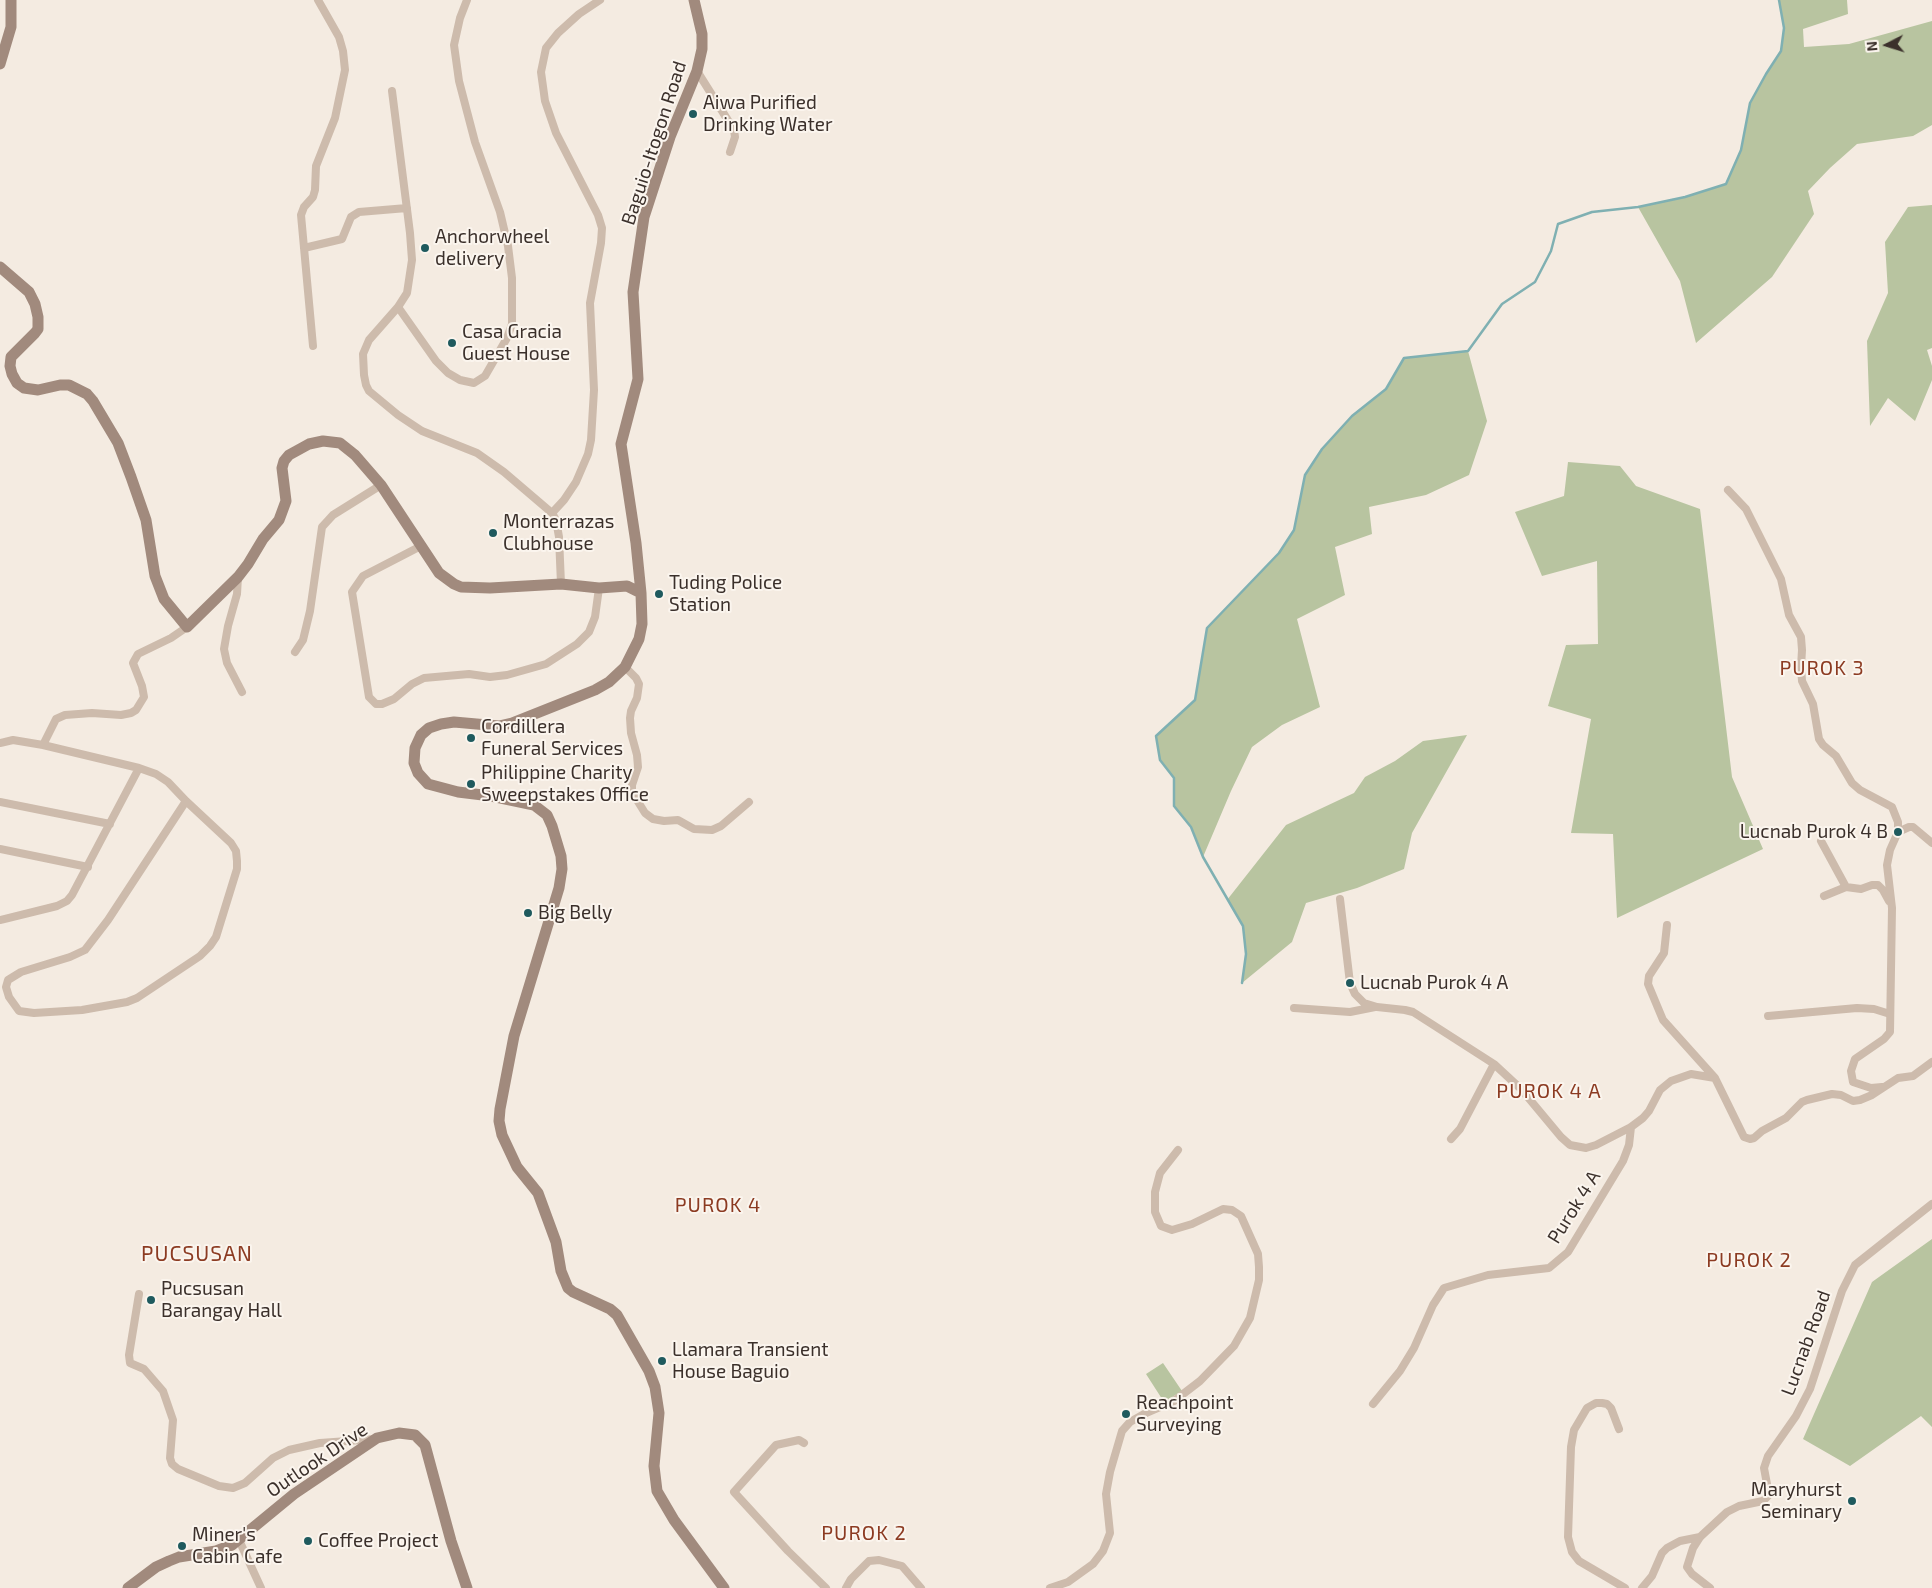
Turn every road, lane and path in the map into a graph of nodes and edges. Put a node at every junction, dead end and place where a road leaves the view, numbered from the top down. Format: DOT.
graph roads {
  1 [pos="11,0"];
  2 [pos="318,0"];
  3 [pos="467,0"];
  4 [pos="600,0"];
  5 [pos="697,2"];
  6 [pos="0,64"];
  7 [pos="697,72"];
  8 [pos="392,91"];
  9 [pos="730,152"];
  10 [pos="407,208"];
  11 [pos="304,248"];
  12 [pos="0,267"];
  13 [pos="398,307"];
  14 [pos="313,346"];
  15 [pos="381,485"];
  16 [pos="1728,490"];
  17 [pos="552,513"];
  18 [pos="421,546"];
  19 [pos="238,578"];
  20 [pos="640,578"];
  21 [pos="561,584"];
  22 [pos="627,586"];
  23 [pos="599,588"];
  24 [pos="641,593"];
  25 [pos="187,627"];
  26 [pos="295,652"];
  27 [pos="625,667"];
  28 [pos="242,692"];
  29 [pos="0,743"];
  30 [pos="43,745"];
  31 [pos="139,768"];
  32 [pos="0,802"];
  33 [pos="186,802"];
  34 [pos="749,802"];
  35 [pos="110,824"];
  36 [pos="1898,832"];
  37 [pos="1821,841"];
  38 [pos="1932,843"];
  39 [pos="0,849"];
  40 [pos="88,867"];
  41 [pos="1846,887"];
  42 [pos="1824,896"];
  43 [pos="1340,899"];
  44 [pos="1892,908"];
  45 [pos="0,920"];
  46 [pos="1667,925"];
  47 [pos="0,977"];
  48 [pos="8,980"];
  49 [pos="1377,1007"];
  50 [pos="1294,1008"];
  51 [pos="1890,1014"];
  52 [pos="1768,1016"];
  53 [pos="1932,1062"];
  54 [pos="1494,1064"];
  55 [pos="1715,1078"];
  56 [pos="1884,1087"];
  57 [pos="1631,1127"];
  58 [pos="1451,1139"];
  59 [pos="1178,1150"];
  60 [pos="1932,1204"];
  61 [pos="139,1294"];
  62 [pos="1373,1404"];
  63 [pos="1620,1429"];
  64 [pos="377,1438"];
  65 [pos="804,1443"];
  66 [pos="1700,1537"];
  67 [pos="239,1540"];
  68 [pos="128,1588"];
  69 [pos="261,1588"];
  70 [pos="467,1588"];
  71 [pos="724,1588"];
  72 [pos="826,1588"];
  73 [pos="846,1588"];
  74 [pos="921,1588"];
  75 [pos="1050,1588"];
  76 [pos="1625,1588"];
  77 [pos="1642,1588"];
  78 [pos="1710,1588"];
  1 -- 6 [label="main road"];
  2 -- 11 [label="street"];
  3 -- 13 [label="street"];
  4 -- 17 [label="street"];
  5 -- 7 [label="main road, Baguio-Itogon Road"];
  7 -- 9 [label="street"];
  7 -- 20 [label="main road, Baguio-Itogon Road"];
  8 -- 10 [label="street"];
  10 -- 11 [label="street"];
  10 -- 13 [label="street"];
  11 -- 14 [label="street"];
  12 -- 25 [label="main road"];
  13 -- 17 [label="street"];
  15 -- 18 [label="main road"];
  15 -- 19 [label="main road"];
  15 -- 26 [label="street"];
  16 -- 36 [label="street"];
  17 -- 21 [label="street"];
  18 -- 21 [label="main road"];
  18 -- 23 [label="street"];
  19 -- 25 [label="main road"];
  19 -- 28 [label="street"];
  20 -- 22 [label="main road"];
  20 -- 24 [label="main road, Baguio-Itogon Road"];
  21 -- 23 [label="main road"];
  22 -- 23 [label="main road"];
  22 -- 24 [label="main road"];
  24 -- 27 [label="main road, Baguio-Itogon Road"];
  25 -- 30 [label="street"];
  27 -- 34 [label="street"];
  27 -- 71 [label="main road, Baguio-Itogon Road"];
  29 -- 30 [label="street"];
  30 -- 31 [label="street"];
  31 -- 33 [label="street"];
  31 -- 35 [label="street"];
  32 -- 35 [label="street"];
  33 -- 48 [label="street"];
  33 -- 48 [label="street"];
  35 -- 40 [label="street"];
  36 -- 38 [label="street"];
  36 -- 44 [label="street"];
  37 -- 41 [label="street"];
  39 -- 40 [label="street"];
  40 -- 45 [label="street"];
  41 -- 42 [label="street"];
  41 -- 44 [label="street"];
  43 -- 49 [label="street"];
  44 -- 51 [label="street"];
  46 -- 55 [label="street"];
  47 -- 48 [label="street"];
  49 -- 50 [label="street"];
  49 -- 54 [label="street"];
  51 -- 52 [label="street"];
  51 -- 56 [label="street"];
  53 -- 56 [label="street"];
  54 -- 57 [label="street"];
  54 -- 58 [label="street"];
  55 -- 56 [label="street"];
  55 -- 57 [label="street"];
  57 -- 62 [label="street, Purok 4 A"];
  59 -- 75 [label="street"];
  60 -- 66 [label="street, Lucnab Road"];
  61 -- 64 [label="street"];
  63 -- 76 [label="street"];
  64 -- 67 [label="main road, Outlook Drive"];
  64 -- 70 [label="main road, Outlook Drive"];
  65 -- 72 [label="street"];
  66 -- 77 [label="street"];
  66 -- 78 [label="street, Lucnab Road"];
  67 -- 68 [label="main road, Outlook Drive"];
  67 -- 69 [label="street"];
  73 -- 74 [label="street"];
}
